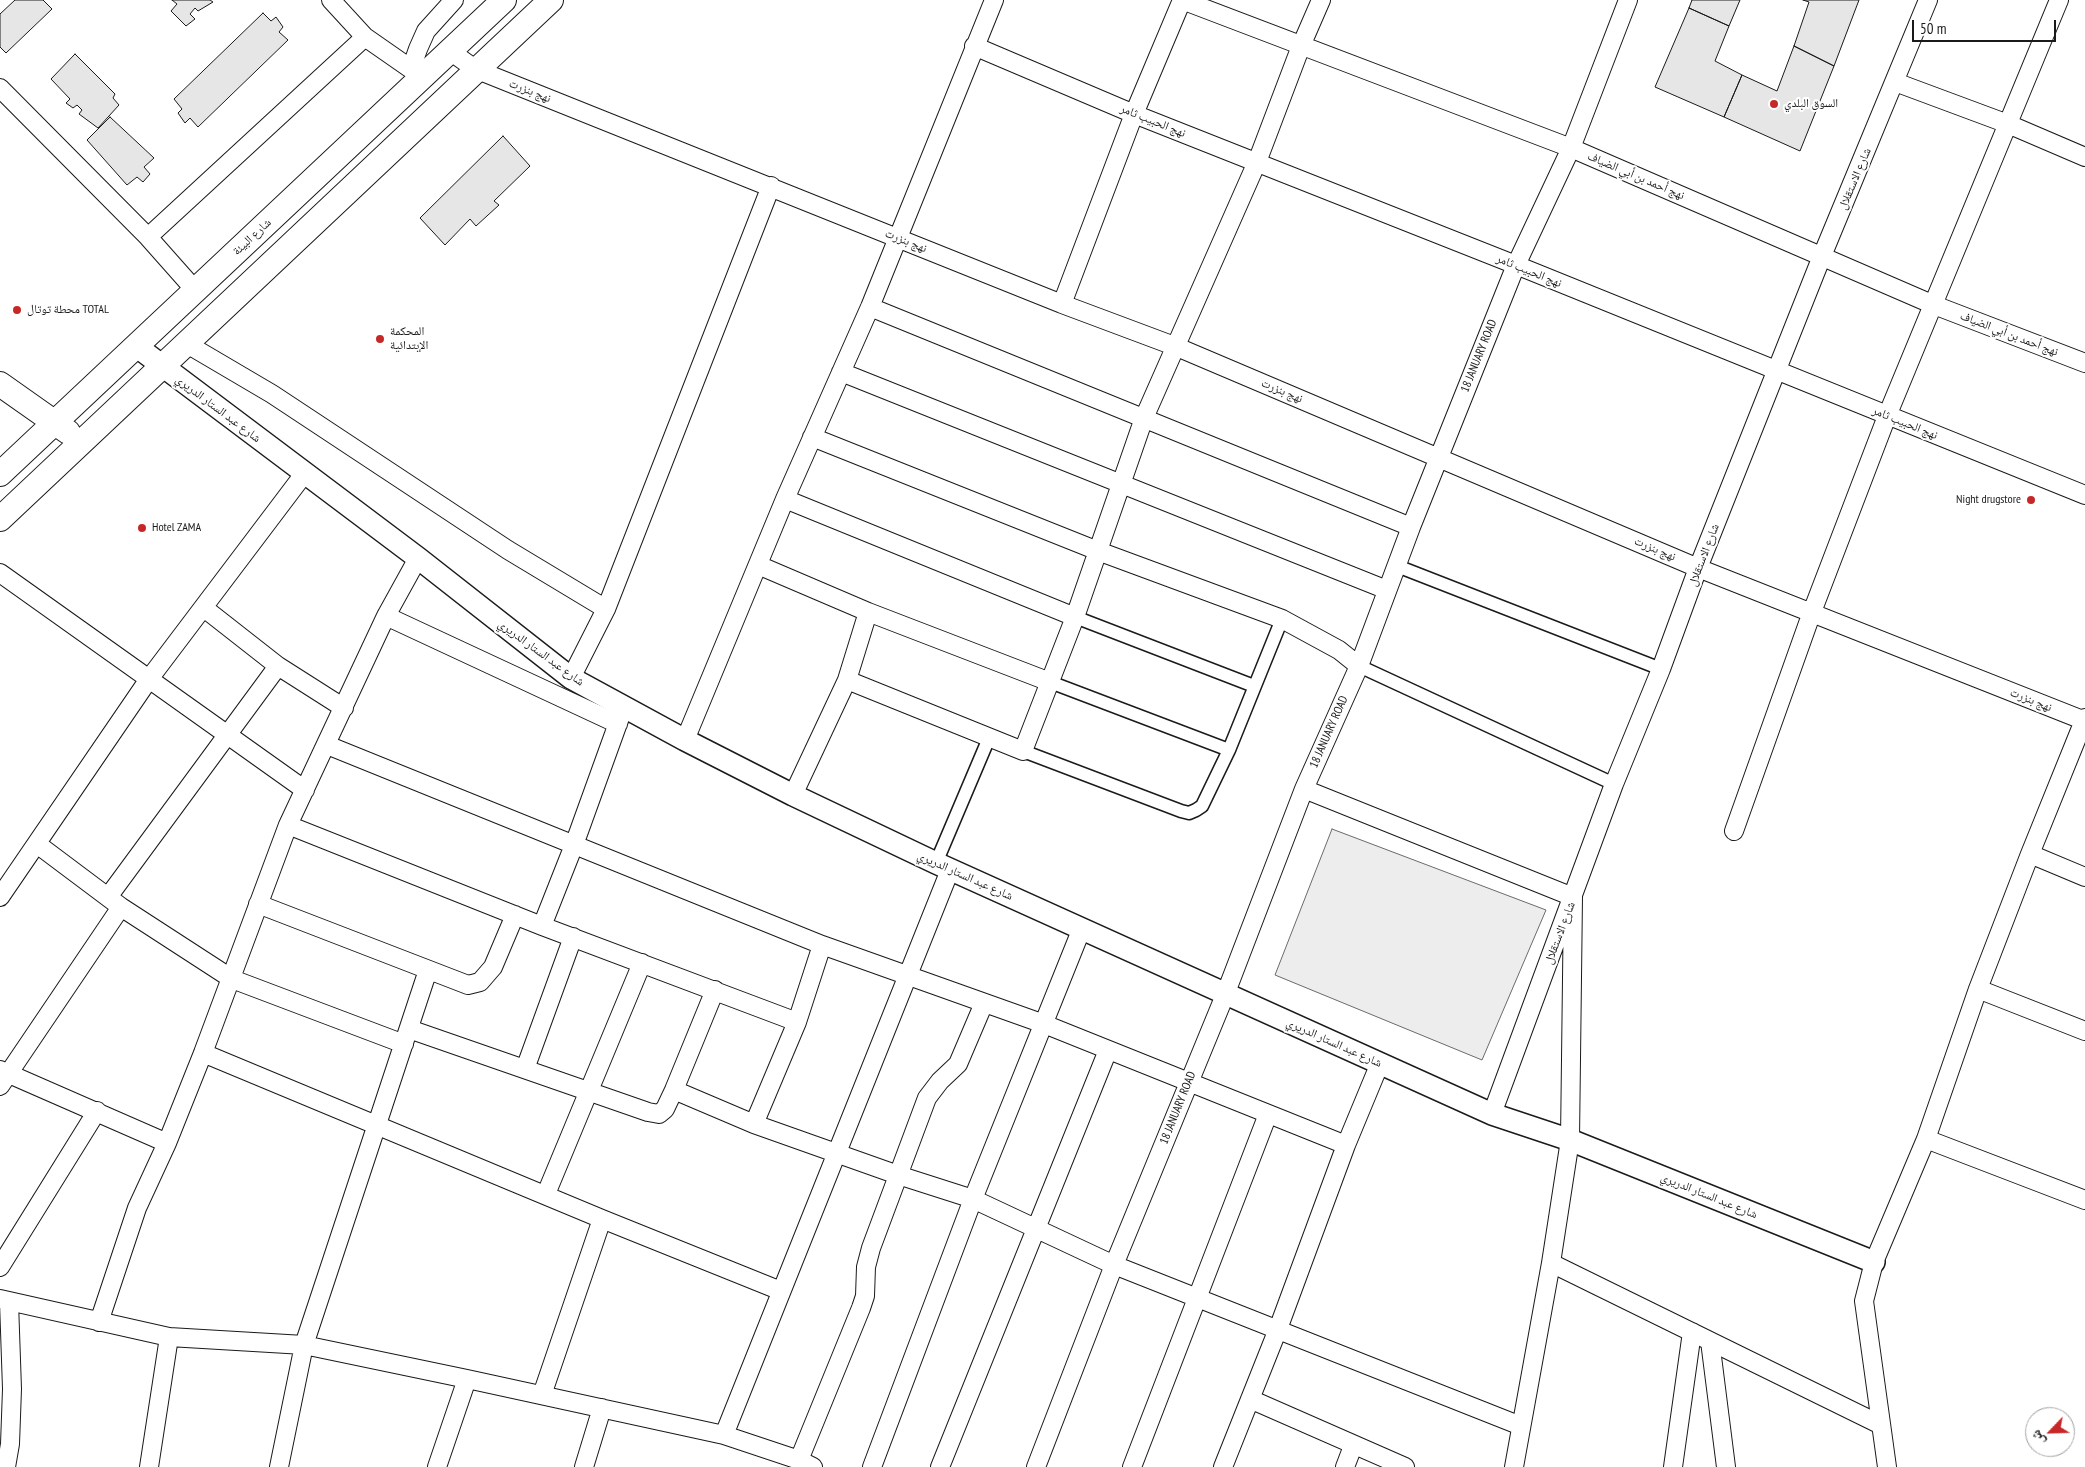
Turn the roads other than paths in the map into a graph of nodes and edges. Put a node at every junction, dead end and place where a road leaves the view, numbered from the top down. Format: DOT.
graph roads {
  1 [pos="331,0"];
  2 [pos="454,0"];
  3 [pos="504,0"];
  4 [pos="551,0"];
  5 [pos="994,0"];
  6 [pos="1182,0"];
  7 [pos="1321,0"];
  8 [pos="1628,0"];
  9 [pos="1928,0"];
  10 [pos="2059,0"];
  11 [pos="365,37"];
  12 [pos="974,46"];
  13 [pos="1301,46"];
  14 [pos="450,51"];
  15 [pos="475,70"];
  16 [pos="416,72"];
  17 [pos="1895,82"];
  18 [pos="1,90"];
  19 [pos="1134,114"];
  20 [pos="2008,124"];
  21 [pos="1571,148"];
  22 [pos="2085,157"];
  23 [pos="1257,162"];
  24 [pos="771,186"];
  25 [pos="148,237"];
  26 [pos="898,238"];
  27 [pos="1822,256"];
  28 [pos="1516,265"];
  29 [pos="195,290"];
  30 [pos="1062,304"];
  31 [pos="1934,305"];
  32 [pos="870,307"];
  33 [pos="187,344"];
  34 [pos="136,346"];
  35 [pos="1177,347"];
  36 [pos="2085,363"];
  37 [pos="162,366"];
  38 [pos="841,372"];
  39 [pos="1777,372"];
  40 [pos="4,394"];
  41 [pos="1887,416"];
  42 [pos="1144,418"];
  43 [pos="56,422"];
  44 [pos="812,437"];
  45 [pos="81,443"];
  46 [pos="1438,458"];
  47 [pos="0,474"];
  48 [pos="304,474"];
  49 [pos="1123,484"];
  50 [pos="2085,495"];
  51 [pos="785,499"];
  52 [pos="0,519"];
  53 [pos="1411,527"];
  54 [pos="1098,551"];
  55 [pos="418,558"];
  56 [pos="758,566"];
  57 [pos="1397,566"];
  58 [pos="1698,568"];
  59 [pos="0,573"];
  60 [pos="1387,590"];
  61 [pos="204,608"];
  62 [pos="606,609"];
  63 [pos="868,612"];
  64 [pos="1812,612"];
  65 [pos="386,616"];
  66 [pos="1075,618"];
  67 [pos="1282,619"];
  68 [pos="278,666"];
  69 [pos="1359,666"];
  70 [pos="1661,669"];
  71 [pos="571,678"];
  72 [pos="150,679"];
  73 [pos="847,680"];
  74 [pos="1050,682"];
  75 [pos="1254,686"];
  76 [pos="344,708"];
  77 [pos="621,715"];
  78 [pos="2085,720"];
  79 [pos="227,735"];
  80 [pos="989,738"];
  81 [pos="685,740"];
  82 [pos="327,745"];
  83 [pos="1229,750"];
  84 [pos="1023,751"];
  85 [pos="1614,784"];
  86 [pos="1304,789"];
  87 [pos="305,790"];
  88 [pos="793,795"];
  89 [pos="288,825"];
  90 [pos="1734,831"];
  91 [pos="37,844"];
  92 [pos="574,846"];
  93 [pos="2030,854"];
  94 [pos="943,867"];
  95 [pos="2085,877"];
  96 [pos="0,896"];
  97 [pos="1573,898"];
  98 [pos="115,902"];
  99 [pos="258,904"];
  100 [pos="515,915"];
  101 [pos="542,926"];
  102 [pos="1082,928"];
  103 [pos="573,937"];
  104 [pos="822,945"];
  105 [pos="642,963"];
  106 [pos="428,970"];
  107 [pos="908,975"];
  108 [pos="232,979"];
  109 [pos="1978,988"];
  110 [pos="715,990"];
  111 [pos="1225,995"];
  112 [pos="984,1003"];
  113 [pos="797,1022"];
  114 [pos="1044,1024"];
  115 [pos="2085,1031"];
  116 [pos="406,1036"];
  117 [pos="1108,1050"];
  118 [pos="203,1053"];
  119 [pos="1380,1063"];
  120 [pos="525,1069"];
  121 [pos="3,1076"];
  122 [pos="1188,1083"];
  123 [pos="674,1090"];
  124 [pos="589,1091"];
  125 [pos="97,1111"];
  126 [pos="1268,1114"];
  127 [pos="1492,1114"];
  128 [pos="754,1124"];
  129 [pos="377,1125"];
  130 [pos="1926,1139"];
  131 [pos="1570,1140"];
  132 [pos="167,1142"];
  133 [pos="1346,1145"];
  134 [pos="836,1152"];
  135 [pos="898,1175"];
  136 [pos="546,1194"];
  137 [pos="972,1199"];
  138 [pos="2085,1200"];
  139 [pos="602,1219"];
  140 [pos="1036,1228"];
  141 [pos="1874,1262"];
  142 [pos="1551,1263"];
  143 [pos="1114,1265"];
  144 [pos="0,1267"];
  145 [pos="781,1291"];
  146 [pos="1198,1297"];
  147 [pos="5,1300"];
  148 [pos="99,1322"];
  149 [pos="1278,1329"];
  150 [pos="1692,1332"];
  151 [pos="168,1337"];
  152 [pos="1710,1342"];
  153 [pos="304,1345"];
  154 [pos="467,1379"];
  155 [pos="6,1395"];
  156 [pos="542,1395"];
  157 [pos="1250,1399"];
  158 [pos="602,1408"];
  159 [pos="1882,1425"];
  160 [pos="1521,1426"];
  161 [pos="724,1435"];
  162 [pos="1353,1446"];
  163 [pos="806,1464"];
  164 [pos="6,1467"];
  165 [pos="149,1467"];
  166 [pos="279,1467"];
  167 [pos="437,1467"];
  168 [pos="584,1467"];
  169 [pos="872,1467"];
  170 [pos="940,1467"];
  171 [pos="1036,1467"];
  172 [pos="1132,1467"];
  173 [pos="1223,1467"];
  174 [pos="1345,1467"];
  175 [pos="1405,1467"];
  176 [pos="1514,1467"];
  177 [pos="1673,1467"];
  178 [pos="1726,1467"];
  179 [pos="1887,1467"];
  1 -- 11 [label="street"];
  2 -- 16 [label="street"];
  3 -- 14 [label="main road, شارع البيئة"];
  4 -- 15 [label="main road"];
  5 -- 12 [label="street"];
  6 -- 13 [label="street, نهج أحمد بن أبي الضياف"];
  6 -- 19 [label="street"];
  7 -- 13 [label="street"];
  8 -- 21 [label="street, 18 JANUARY ROAD"];
  9 -- 17 [label="street, شارع الاستقلال"];
  10 -- 20 [label="street"];
  11 -- 16 [label="street"];
  11 -- 25 [label="street"];
  12 -- 19 [label="street, نهج الحبيب ثامر"];
  12 -- 26 [label="street"];
  13 -- 21 [label="street, نهج أحمد بن أبي الضياف"];
  13 -- 23 [label="street"];
  14 -- 15 [label="street, نهج بنزرت"];
  14 -- 16 [label="main road, شارع البيئة"];
  15 -- 24 [label="street, نهج بنزرت"];
  15 -- 33 [label="main road"];
  16 -- 29 [label="main road, شارع البيئة"];
  17 -- 20 [label="street"];
  17 -- 27 [label="street, شارع الاستقلال"];
  18 -- 25 [label="street"];
  19 -- 23 [label="street, نهج الحبيب ثامر"];
  19 -- 30 [label="street"];
  20 -- 22 [label="street"];
  20 -- 31 [label="street"];
  21 -- 27 [label="street, نهج أحمد بن أبي الضياف"];
  21 -- 28 [label="street, 18 JANUARY ROAD"];
  23 -- 28 [label="street, نهج الحبيب ثامر"];
  23 -- 35 [label="street"];
  24 -- 26 [label="street, نهج بنزرت"];
  24 -- 62 [label="street"];
  25 -- 29 [label="street"];
  26 -- 30 [label="street, نهج بنزرت"];
  26 -- 32 [label="street"];
  27 -- 31 [label="street, نهج أحمد بن أبي الضياف"];
  27 -- 39 [label="street, شارع الاستقلال"];
  28 -- 39 [label="street, نهج الحبيب ثامر"];
  28 -- 46 [label="street, 18 JANUARY ROAD"];
  29 -- 34 [label="main road, شارع البيئة"];
  30 -- 35 [label="street, نهج بنزرت"];
  31 -- 36 [label="street, نهج أحمد بن أبي الضياف"];
  31 -- 41 [label="street"];
  32 -- 38 [label="street"];
  32 -- 42 [label="street"];
  33 -- 37 [label="main road"];
  33 -- 62 [label="street"];
  34 -- 37 [label="street, شارع عبد الستار الدريري"];
  34 -- 43 [label="main road, شارع البيئة"];
  35 -- 42 [label="street"];
  35 -- 46 [label="street, نهج بنزرت"];
  37 -- 45 [label="main road"];
  37 -- 48 [label="street, شارع عبد الستار الدريري"];
  38 -- 44 [label="street"];
  38 -- 49 [label="street"];
  39 -- 41 [label="street, نهج الحبيب ثامر"];
  39 -- 58 [label="street, شارع الاستقلال"];
  40 -- 43 [label="main road"];
  41 -- 50 [label="street, نهج الحبيب ثامر"];
  41 -- 64 [label="street"];
  42 -- 49 [label="street"];
  42 -- 53 [label="street"];
  43 -- 45 [label="main road"];
  43 -- 47 [label="main road, شارع البيئة"];
  44 -- 51 [label="street"];
  44 -- 54 [label="street"];
  45 -- 52 [label="main road"];
  46 -- 53 [label="street, 18 JANUARY ROAD"];
  46 -- 58 [label="street, نهج بنزرت"];
  48 -- 55 [label="street, شارع عبد الستار الدريري"];
  48 -- 61 [label="street"];
  49 -- 54 [label="street"];
  49 -- 60 [label="street"];
  51 -- 56 [label="street"];
  51 -- 66 [label="street"];
  53 -- 57 [label="street, 18 JANUARY ROAD"];
  54 -- 66 [label="street"];
  54 -- 67 [label="street"];
  55 -- 65 [label="street"];
  55 -- 71 [label="street, شارع عبد الستار الدريري"];
  56 -- 63 [label="street"];
  56 -- 81 [label="street"];
  57 -- 60 [label="street, 18 JANUARY ROAD"];
  57 -- 70 [label="street"];
  58 -- 64 [label="street, نهج بنزرت"];
  58 -- 70 [label="street, شارع الاستقلال"];
  59 -- 72 [label="street"];
  60 -- 69 [label="street, 18 JANUARY ROAD"];
  61 -- 68 [label="street"];
  61 -- 72 [label="street"];
  62 -- 71 [label="street"];
  63 -- 73 [label="street"];
  63 -- 74 [label="street"];
  64 -- 78 [label="street, نهج بنزرت"];
  64 -- 90 [label="street"];
  65 -- 76 [label="street"];
  65 -- 77 [label="street"];
  66 -- 74 [label="street"];
  66 -- 75 [label="street"];
  67 -- 69 [label="street"];
  67 -- 75 [label="street"];
  68 -- 76 [label="street"];
  68 -- 79 [label="street"];
  69 -- 85 [label="street"];
  69 -- 86 [label="street, 18 JANUARY ROAD"];
  70 -- 85 [label="street, شارع الاستقلال"];
  71 -- 77 [label="street, شارع عبد الستار الدريري"];
  72 -- 79 [label="street"];
  72 -- 91 [label="street"];
  73 -- 80 [label="street"];
  73 -- 88 [label="street"];
  74 -- 83 [label="street"];
  74 -- 84 [label="street"];
  75 -- 83 [label="street"];
  76 -- 82 [label="street"];
  77 -- 81 [label="street, شارع عبد الستار الدريري"];
  77 -- 92 [label="street"];
  78 -- 93 [label="street"];
  79 -- 87 [label="street"];
  79 -- 98 [label="street"];
  80 -- 84 [label="street"];
  80 -- 94 [label="street"];
  81 -- 88 [label="street, شارع عبد الستار الدريري"];
  82 -- 87 [label="street"];
  82 -- 92 [label="street"];
  83 -- 84 [label="street"];
  85 -- 97 [label="street, شارع الاستقلال"];
  86 -- 97 [label="street"];
  86 -- 111 [label="street, 18 JANUARY ROAD"];
  87 -- 89 [label="street"];
  88 -- 94 [label="street, شارع عبد الستار الدريري"];
  89 -- 99 [label="street"];
  89 -- 100 [label="street"];
  91 -- 96 [label="street"];
  91 -- 98 [label="street"];
  92 -- 101 [label="street"];
  92 -- 104 [label="street"];
  93 -- 95 [label="street"];
  93 -- 109 [label="street"];
  94 -- 102 [label="street, شارع عبد الستار الدريري"];
  94 -- 107 [label="street"];
  97 -- 127 [label="street, شارع الاستقلال"];
  97 -- 131 [label="street"];
  98 -- 108 [label="street"];
  98 -- 121 [label="street"];
  99 -- 106 [label="street"];
  99 -- 108 [label="street"];
  100 -- 101 [label="street"];
  100 -- 106 [label="street"];
  101 -- 103 [label="street"];
  102 -- 111 [label="street, شارع عبد الستار الدريري"];
  102 -- 114 [label="street"];
  103 -- 105 [label="street"];
  103 -- 120 [label="street"];
  104 -- 107 [label="street"];
  104 -- 113 [label="street"];
  105 -- 110 [label="street"];
  105 -- 124 [label="street"];
  106 -- 116 [label="street"];
  107 -- 112 [label="street"];
  107 -- 134 [label="street"];
  108 -- 116 [label="street"];
  108 -- 118 [label="street"];
  109 -- 115 [label="street"];
  109 -- 130 [label="street"];
  110 -- 113 [label="street"];
  110 -- 123 [label="street"];
  111 -- 119 [label="street, شارع عبد الستار الدريري"];
  111 -- 122 [label="street, 18 JANUARY ROAD"];
  112 -- 114 [label="street"];
  112 -- 135 [label="street"];
  113 -- 128 [label="street"];
  114 -- 117 [label="street"];
  114 -- 137 [label="street"];
  116 -- 120 [label="street"];
  116 -- 129 [label="street"];
  117 -- 122 [label="street"];
  117 -- 140 [label="street"];
  118 -- 129 [label="street"];
  118 -- 132 [label="street"];
  119 -- 127 [label="street, شارع عبد الستار الدريري"];
  119 -- 133 [label="street"];
  120 -- 124 [label="street"];
  121 -- 125 [label="street"];
  122 -- 126 [label="street"];
  122 -- 143 [label="street, 18 JANUARY ROAD"];
  123 -- 124 [label="street"];
  123 -- 128 [label="street"];
  124 -- 136 [label="street"];
  125 -- 132 [label="street"];
  125 -- 144 [label="street"];
  126 -- 133 [label="street"];
  126 -- 146 [label="street"];
  127 -- 131 [label="street, شارع عبد الستار الدريري"];
  128 -- 134 [label="street"];
  129 -- 136 [label="street"];
  129 -- 153 [label="street"];
  130 -- 138 [label="street"];
  130 -- 141 [label="street"];
  131 -- 141 [label="street, شارع عبد الستار الدريري"];
  131 -- 142 [label="street"];
  132 -- 148 [label="street"];
  133 -- 149 [label="street"];
  134 -- 135 [label="street"];
  134 -- 145 [label="street"];
  135 -- 137 [label="street"];
  135 -- 163 [label="street"];
  136 -- 139 [label="street"];
  137 -- 140 [label="street"];
  137 -- 169 [label="street"];
  139 -- 145 [label="street"];
  139 -- 156 [label="street"];
  140 -- 143 [label="street"];
  140 -- 170 [label="street"];
  141 -- 159 [label="street"];
  142 -- 150 [label="street"];
  142 -- 160 [label="street"];
  143 -- 146 [label="street"];
  143 -- 171 [label="street, 18 JANUARY ROAD"];
  145 -- 161 [label="street"];
  146 -- 149 [label="street"];
  146 -- 172 [label="street"];
  147 -- 148 [label="street"];
  147 -- 155 [label="street"];
  148 -- 151 [label="street"];
  149 -- 157 [label="street"];
  149 -- 160 [label="street"];
  150 -- 152 [label="street"];
  150 -- 177 [label="street"];
  151 -- 153 [label="street"];
  151 -- 165 [label="street"];
  152 -- 159 [label="street"];
  152 -- 178 [label="street"];
  153 -- 154 [label="street"];
  153 -- 166 [label="street"];
  154 -- 156 [label="street"];
  154 -- 167 [label="street"];
  155 -- 164 [label="street"];
  156 -- 158 [label="street"];
  157 -- 162 [label="street"];
  157 -- 173 [label="street"];
  158 -- 161 [label="street"];
  158 -- 168 [label="street"];
  159 -- 179 [label="street"];
  160 -- 176 [label="street"];
  161 -- 163 [label="street"];
  162 -- 174 [label="street"];
  162 -- 175 [label="street"];
}
